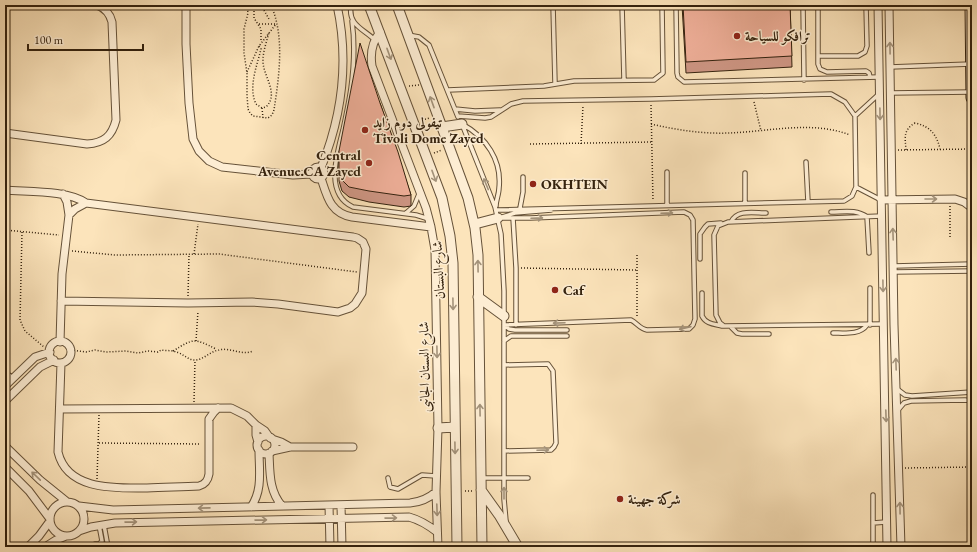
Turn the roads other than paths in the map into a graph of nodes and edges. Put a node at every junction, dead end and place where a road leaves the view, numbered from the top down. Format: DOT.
graph roads {
  1 [pos="97,5"];
  2 [pos="186,5"];
  3 [pos="337,5"];
  4 [pos="351,5"];
  5 [pos="369,5"];
  6 [pos="397,5"];
  7 [pos="553,5"];
  8 [pos="622,5"];
  9 [pos="662,5"];
  10 [pos="676,5"];
  11 [pos="803,5"];
  12 [pos="818,5"];
  13 [pos="866,5"];
  14 [pos="878,5"];
  15 [pos="889,5"];
  16 [pos="970,5"];
  17 [pos="352,21"];
  18 [pos="407,35"];
  19 [pos="378,36"];
  20 [pos="818,56"];
  21 [pos="972,64"];
  22 [pos="879,67"];
  23 [pos="890,67"];
  24 [pos="870,77"];
  25 [pos="879,77"];
  26 [pos="624,80"];
  27 [pos="804,80"];
  28 [pos="555,83"];
  29 [pos="448,90"];
  30 [pos="972,92"];
  31 [pos="879,93"];
  32 [pos="890,93"];
  33 [pos="972,98"];
  34 [pos="455,109"];
  35 [pos="501,110"];
  36 [pos="855,116"];
  37 [pos="460,120"];
  38 [pos="442,127"];
  39 [pos="5,133"];
  40 [pos="806,162"];
  41 [pos="321,168"];
  42 [pos="667,172"];
  43 [pos="745,173"];
  44 [pos="312,174"];
  45 [pos="321,178"];
  46 [pos="523,178"];
  47 [pos="856,187"];
  48 [pos="5,190"];
  49 [pos="419,191"];
  50 [pos="63,194"];
  51 [pos="881,200"];
  52 [pos="892,200"];
  53 [pos="808,202"];
  54 [pos="86,203"];
  55 [pos="746,203"];
  56 [pos="667,204"];
  57 [pos="520,208"];
  58 [pos="972,208"];
  59 [pos="551,210"];
  60 [pos="497,212"];
  61 [pos="831,212"];
  62 [pos="766,213"];
  63 [pos="406,214"];
  64 [pos="69,215"];
  65 [pos="882,216"];
  66 [pos="867,217"];
  67 [pos="892,217"];
  68 [pos="513,218"];
  69 [pos="732,222"];
  70 [pos="430,223"];
  71 [pos="723,223"];
  72 [pos="475,224"];
  73 [pos="869,253"];
  74 [pos="700,259"];
  75 [pos="972,264"];
  76 [pos="894,269"];
  77 [pos="972,271"];
  78 [pos="870,288"];
  79 [pos="702,293"];
  80 [pos="478,298"];
  81 [pos="61,301"];
  82 [pos="504,316"];
  83 [pos="883,324"];
  84 [pos="504,325"];
  85 [pos="516,325"];
  86 [pos="869,325"];
  87 [pos="894,325"];
  88 [pos="724,326"];
  89 [pos="731,326"];
  90 [pos="567,330"];
  91 [pos="834,333"];
  92 [pos="769,334"];
  93 [pos="567,336"];
  94 [pos="504,341"];
  95 [pos="884,341"];
  96 [pos="895,341"];
  97 [pos="60,342"];
  98 [pos="50,352"];
  99 [pos="57,362"];
  100 [pos="504,365"];
  101 [pos="5,374"];
  102 [pos="11,379"];
  103 [pos="5,386"];
  104 [pos="896,388"];
  105 [pos="972,392"];
  106 [pos="6,396"];
  107 [pos="972,402"];
  108 [pos="218,408"];
  109 [pos="60,409"];
  110 [pos="196,409"];
  111 [pos="897,411"];
  112 [pos="209,419"];
  113 [pos="256,425"];
  114 [pos="455,427"];
  115 [pos="438,428"];
  116 [pos="271,438"];
  117 [pos="258,442"];
  118 [pos="5,446"];
  119 [pos="290,447"];
  120 [pos="353,447"];
  121 [pos="259,450"];
  122 [pos="504,451"];
  123 [pos="271,452"];
  124 [pos="887,458"];
  125 [pos="899,458"];
  126 [pos="5,467"];
  127 [pos="436,476"];
  128 [pos="388,478"];
  129 [pos="481,478"];
  130 [pos="504,478"];
  131 [pos="528,478"];
  132 [pos="481,490"];
  133 [pos="436,492"];
  134 [pos="873,495"];
  135 [pos="66,501"];
  136 [pos="330,505"];
  137 [pos="341,505"];
  138 [pos="79,506"];
  139 [pos="282,506"];
  140 [pos="251,507"];
  141 [pos="330,519"];
  142 [pos="341,519"];
  143 [pos="50,520"];
  144 [pos="887,522"];
  145 [pos="873,523"];
  146 [pos="102,525"];
  147 [pos="79,531"];
  148 [pos="437,532"];
  149 [pos="508,532"];
  150 [pos="66,536"];
  151 [pos="28,547"];
  152 [pos="45,547"];
  153 [pos="93,547"];
  154 [pos="108,547"];
  155 [pos="330,547"];
  156 [pos="342,547"];
  157 [pos="438,547"];
  158 [pos="457,547"];
  159 [pos="482,547"];
  160 [pos="518,547"];
  161 [pos="873,547"];
  162 [pos="887,547"];
  163 [pos="901,547"];
  1 -- 39 [label="street"];
  2 -- 44 [label="street"];
  3 -- 41 [label="street"];
  4 -- 17 [label="lane"];
  5 -- 19 [label="street, شارع البستان"];
  6 -- 18 [label="street"];
  7 -- 28 [label="lane"];
  8 -- 26 [label="lane"];
  9 -- 26 [label="lane"];
  10 -- 27 [label="lane"];
  11 -- 27 [label="lane"];
  12 -- 20 [label="lane"];
  13 -- 20 [label="lane"];
  14 -- 22 [label="street"];
  23 -- 15 [label="street, one-way"];
  16 -- 21 [label="main road"];
  17 -- 19 [label="lane"];
  17 -- 63 [label="lane"];
  18 -- 29 [label="lane"];
  38 -- 18 [label="street, one-way"];
  19 -- 49 [label="street, شارع البستان الجانبى"];
  19 -- 114 [label="street, شارع البستان, one-way"];
  20 -- 24 [label="lane"];
  21 -- 23 [label="lane"];
  21 -- 30 [label="main road"];
  22 -- 23 [label="street"];
  22 -- 25 [label="street"];
  23 -- 32 [label="street"];
  24 -- 25 [label="lane"];
  24 -- 27 [label="lane"];
  25 -- 31 [label="street"];
  26 -- 28 [label="lane"];
  28 -- 29 [label="lane"];
  29 -- 34 [label="lane"];
  30 -- 32 [label="lane"];
  30 -- 33 [label="main road"];
  31 -- 32 [label="street"];
  31 -- 36 [label="lane"];
  31 -- 51 [label="street, one-way"];
  32 -- 52 [label="street"];
  34 -- 35 [label="lane"];
  34 -- 37 [label="lane"];
  35 -- 36 [label="lane"];
  35 -- 37 [label="lane"];
  36 -- 47 [label="lane"];
  37 -- 38 [label="street"];
  60 -- 37 [label="lane, one-way"];
  37 -- 60 [label="lane"];
  38 -- 72 [label="street"];
  40 -- 53 [label="lane"];
  41 -- 44 [label="street"];
  41 -- 45 [label="street"];
  42 -- 56 [label="lane"];
  43 -- 55 [label="lane"];
  44 -- 45 [label="street"];
  45 -- 70 [label="street"];
  46 -- 57 [label="lane"];
  47 -- 51 [label="lane"];
  47 -- 53 [label="lane"];
  48 -- 50 [label="street"];
  49 -- 63 [label="lane"];
  49 -- 70 [label="street, شارع البستان الجانبى"];
  50 -- 54 [label="street"];
  50 -- 64 [label="street"];
  51 -- 52 [label="street"];
  51 -- 65 [label="street"];
  52 -- 58 [label="street, one-way"];
  52 -- 67 [label="street"];
  53 -- 55 [label="lane"];
  54 -- 64 [label="street"];
  54 -- 81 [label="street"];
  55 -- 56 [label="lane"];
  56 -- 57 [label="lane"];
  57 -- 60 [label="lane"];
  59 -- 60 [label="lane"];
  60 -- 68 [label="lane"];
  60 -- 72 [label="street"];
  60 -- 82 [label="lane"];
  61 -- 66 [label="lane"];
  62 -- 69 [label="lane"];
  63 -- 70 [label="lane"];
  64 -- 81 [label="street"];
  65 -- 66 [label="lane"];
  65 -- 67 [label="street"];
  65 -- 83 [label="street, one-way"];
  66 -- 69 [label="lane"];
  66 -- 73 [label="lane"];
  76 -- 67 [label="street, one-way"];
  68 -- 85 [label="lane"];
  68 -- 85 [label="lane, one-way"];
  69 -- 71 [label="lane"];
  70 -- 115 [label="street, شارع البستان الجانبى, one-way"];
  71 -- 74 [label="lane"];
  71 -- 88 [label="lane"];
  80 -- 72 [label="street, one-way"];
  75 -- 76 [label="lane"];
  76 -- 77 [label="lane"];
  76 -- 87 [label="street"];
  78 -- 86 [label="lane"];
  79 -- 88 [label="lane"];
  80 -- 82 [label="street"];
  129 -- 80 [label="street, one-way"];
  81 -- 97 [label="street"];
  82 -- 84 [label="lane"];
  83 -- 86 [label="lane"];
  83 -- 87 [label="street"];
  83 -- 95 [label="street"];
  84 -- 85 [label="lane"];
  84 -- 90 [label="lane"];
  84 -- 94 [label="lane"];
  86 -- 89 [label="lane"];
  86 -- 91 [label="lane"];
  87 -- 96 [label="street"];
  88 -- 89 [label="lane"];
  89 -- 92 [label="lane"];
  93 -- 94 [label="lane"];
  94 -- 100 [label="lane"];
  95 -- 96 [label="street"];
  95 -- 124 [label="street, one-way"];
  104 -- 96 [label="street, one-way"];
  97 -- 98 [label="street"];
  97 -- 99 [label="street"];
  98 -- 99 [label="street"];
  98 -- 102 [label="street"];
  99 -- 106 [label="street"];
  99 -- 109 [label="street"];
  100 -- 122 [label="lane"];
  122 -- 100 [label="lane, one-way"];
  101 -- 102 [label="street"];
  102 -- 103 [label="street"];
  104 -- 105 [label="lane"];
  104 -- 111 [label="street"];
  107 -- 111 [label="lane"];
  108 -- 110 [label="street"];
  108 -- 112 [label="street"];
  108 -- 113 [label="street"];
  109 -- 110 [label="street"];
  109 -- 112 [label="street"];
  110 -- 112 [label="street"];
  111 -- 125 [label="street"];
  113 -- 116 [label="street"];
  113 -- 117 [label="street"];
  114 -- 115 [label="street"];
  114 -- 158 [label="street, شارع البستان, one-way"];
  115 -- 127 [label="street, شارع البستان الجانبى"];
  116 -- 117 [label="street"];
  116 -- 119 [label="street"];
  116 -- 123 [label="street"];
  117 -- 121 [label="street"];
  135 -- 118 [label="street, one-way"];
  119 -- 120 [label="street"];
  119 -- 123 [label="street"];
  121 -- 123 [label="street"];
  121 -- 140 [label="street"];
  122 -- 130 [label="lane"];
  123 -- 139 [label="street"];
  124 -- 125 [label="street"];
  124 -- 144 [label="street"];
  163 -- 125 [label="street, one-way"];
  126 -- 143 [label="street"];
  127 -- 128 [label="lane"];
  127 -- 133 [label="street, شارع البستان الجانبى"];
  129 -- 130 [label="lane"];
  129 -- 132 [label="street"];
  130 -- 131 [label="lane"];
  149 -- 130 [label="lane, one-way"];
  132 -- 149 [label="street"];
  132 -- 159 [label="street"];
  133 -- 137 [label="street"];
  133 -- 148 [label="street, شارع البستان الجانبى, one-way"];
  134 -- 145 [label="lane"];
  135 -- 138 [label="street"];
  135 -- 143 [label="street"];
  136 -- 137 [label="street"];
  136 -- 139 [label="street"];
  136 -- 141 [label="street"];
  137 -- 142 [label="street"];
  140 -- 138 [label="street, one-way"];
  138 -- 147 [label="street"];
  139 -- 140 [label="street"];
  141 -- 142 [label="street"];
  146 -- 141 [label="street, one-way"];
  141 -- 155 [label="street"];
  142 -- 148 [label="street, one-way"];
  142 -- 156 [label="street"];
  143 -- 150 [label="street"];
  143 -- 151 [label="street"];
  144 -- 145 [label="lane"];
  144 -- 162 [label="street"];
  145 -- 161 [label="lane"];
  146 -- 147 [label="street"];
  146 -- 153 [label="lane"];
  146 -- 154 [label="lane"];
  147 -- 150 [label="street"];
  148 -- 157 [label="street, شارع البستان الجانبى"];
  149 -- 160 [label="street"];
  150 -- 152 [label="street"];
}
